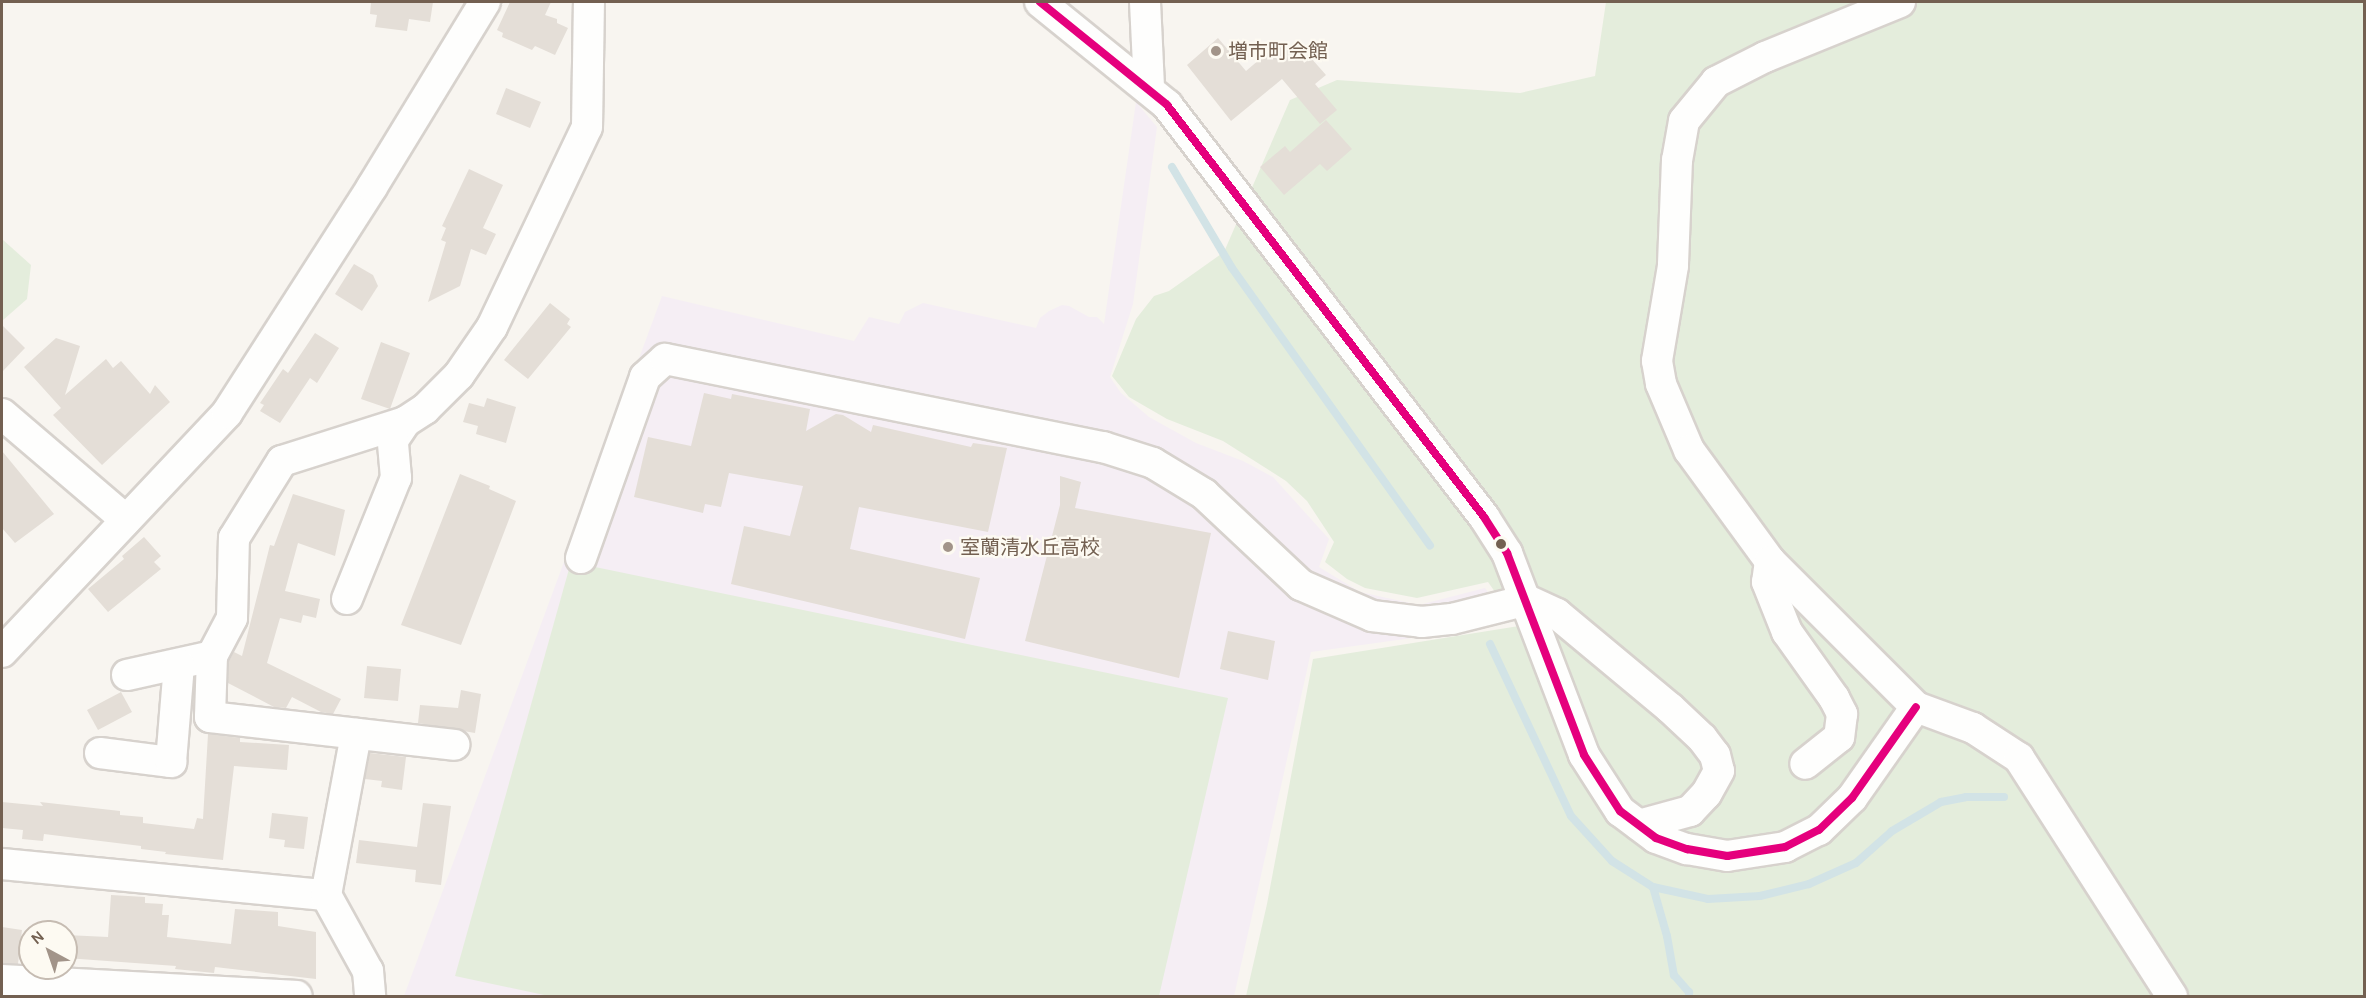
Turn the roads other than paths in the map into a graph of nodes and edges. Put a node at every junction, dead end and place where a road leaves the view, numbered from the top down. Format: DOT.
graph roads {
  1 [pos="484,2"];
  2 [pos="589,2"];
  3 [pos="1040,2"];
  4 [pos="1145,2"];
  5 [pos="1900,2"];
  6 [pos="1149,88"];
  7 [pos="2,414"];
  8 [pos="405,422"];
  9 [pos="126,520"];
  10 [pos="581,558"];
  11 [pos="1770,561"];
  12 [pos="347,599"];
  13 [pos="1527,600"];
  14 [pos="2,652"];
  15 [pos="212,656"];
  16 [pos="179,664"];
  17 [pos="127,675"];
  18 [pos="1916,707"];
  19 [pos="356,734"];
  20 [pos="454,745"];
  21 [pos="100,753"];
  22 [pos="1805,764"];
  23 [pos="1639,825"];
  24 [pos="2,864"];
  25 [pos="326,895"];
  26 [pos="2,980"];
  27 [pos="297,996"];
  28 [pos="370,996"];
  29 [pos="2172,996"];
  1 -- 9 [label="street"];
  2 -- 8 [label="street"];
  3 -- 6 [label="street"];
  4 -- 6 [label="street"];
  5 -- 11 [label="street"];
  6 -- 13 [label="street"];
  7 -- 9 [label="street"];
  8 -- 12 [label="street"];
  8 -- 15 [label="street"];
  9 -- 14 [label="street"];
  10 -- 13 [label="street"];
  11 -- 18 [label="street"];
  11 -- 22 [label="street"];
  13 -- 23 [label="street"];
  13 -- 23 [label="street"];
  15 -- 16 [label="street"];
  15 -- 19 [label="street"];
  16 -- 17 [label="street"];
  16 -- 21 [label="street"];
  18 -- 23 [label="street"];
  18 -- 29 [label="street"];
  19 -- 20 [label="street"];
  19 -- 25 [label="street"];
  24 -- 25 [label="street"];
  25 -- 28 [label="street"];
  26 -- 27 [label="street"];
}
